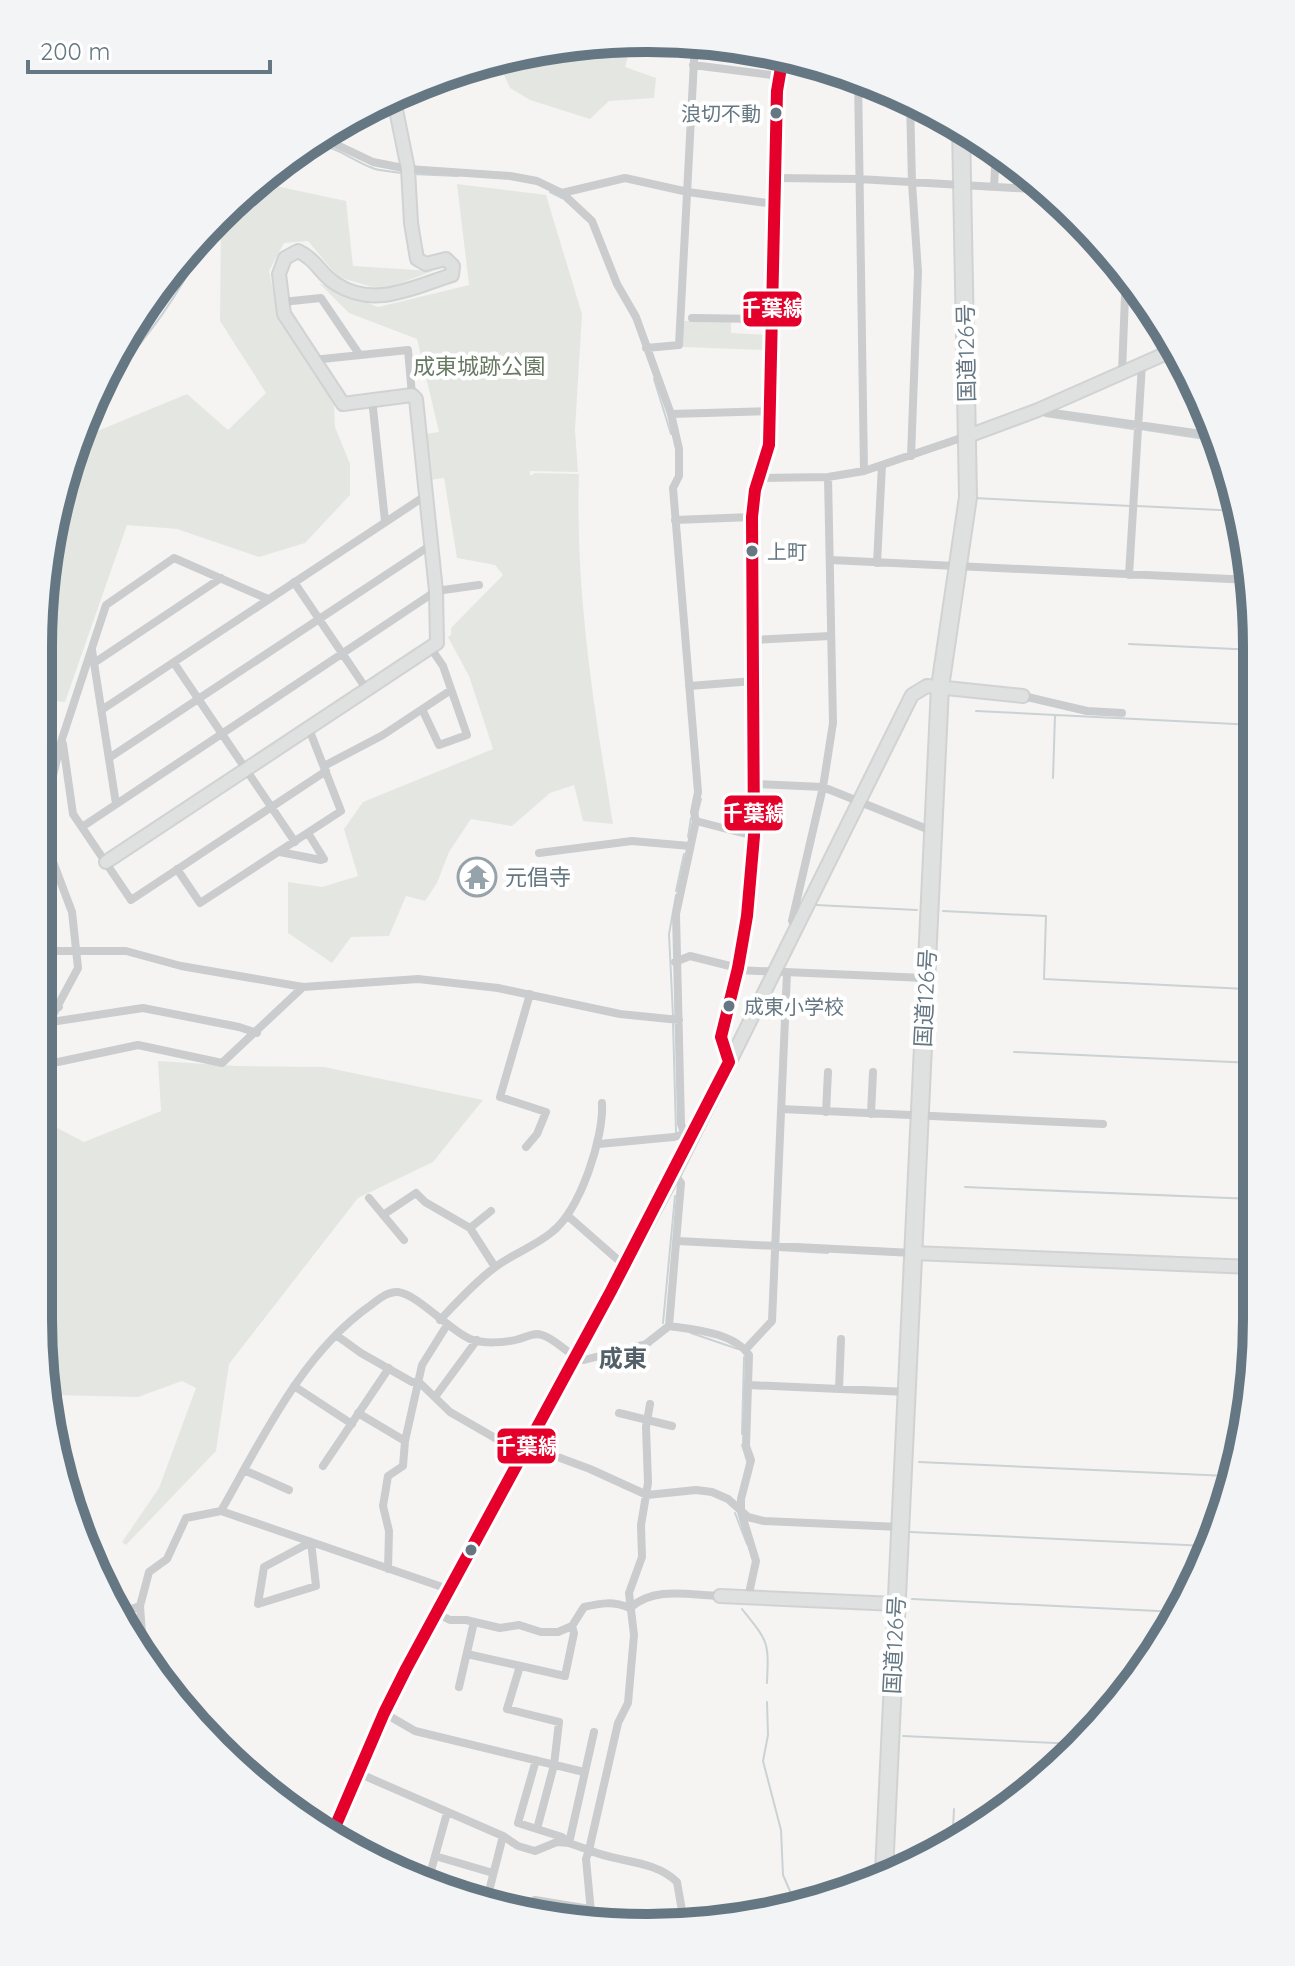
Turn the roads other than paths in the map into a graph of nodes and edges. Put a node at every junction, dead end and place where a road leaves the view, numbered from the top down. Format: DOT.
graph roads {
  1 [pos="694,54"];
  2 [pos="693,65"];
  3 [pos="781,67"];
  4 [pos="779,76"];
  5 [pos="858,91"];
  6 [pos="396,108"];
  7 [pos="910,113"];
  8 [pos="961,142"];
  9 [pos="332,143"];
  10 [pos="995,164"];
  11 [pos="408,172"];
  12 [pos="775,178"];
  13 [pos="858,179"];
  14 [pos="912,183"];
  15 [pos="962,185"];
  16 [pos="994,187"];
  17 [pos="1026,189"];
  18 [pos="688,192"];
  19 [pos="562,193"];
  20 [pos="774,204"];
  21 [pos="1125,292"];
  22 [pos="282,302"];
  23 [pos="692,318"];
  24 [pos="772,319"];
  25 [pos="646,348"];
  26 [pos="359,354"];
  27 [pos="1165,354"];
  28 [pos="313,360"];
  29 [pos="1142,364"];
  30 [pos="1122,373"];
  31 [pos="412,395"];
  32 [pos="372,399"];
  33 [pos="1038,410"];
  34 [pos="771,411"];
  35 [pos="671,414"];
  36 [pos="1137,424"];
  37 [pos="1203,434"];
  38 [pos="968,436"];
  39 [pos="911,456"];
  40 [pos="882,465"];
  41 [pos="864,471"];
  42 [pos="828,477"];
  43 [pos="759,478"];
  44 [pos="425,496"];
  45 [pos="752,517"];
  46 [pos="678,520"];
  47 [pos="385,521"];
  48 [pos="431,545"];
  49 [pos="831,560"];
  50 [pos="877,563"];
  51 [pos="958,567"];
  52 [pos="1129,575"];
  53 [pos="221,578"];
  54 [pos="1239,580"];
  55 [pos="294,582"];
  56 [pos="479,585"];
  57 [pos="436,591"];
  58 [pos="268,599"];
  59 [pos="319,618"];
  60 [pos="830,636"];
  61 [pos="754,640"];
  62 [pos="430,647"];
  63 [pos="92,649"];
  64 [pos="342,653"];
  65 [pos="94,663"];
  66 [pos="174,663"];
  67 [pos="754,681"];
  68 [pos="691,686"];
  69 [pos="940,687"];
  70 [pos="367,690"];
  71 [pos="451,690"];
  72 [pos="1023,696"];
  73 [pos="198,698"];
  74 [pos="103,709"];
  75 [pos="422,709"];
  76 [pos="1122,713"];
  77 [pos="309,729"];
  78 [pos="222,734"];
  79 [pos="62,739"];
  80 [pos="109,758"];
  81 [pos="325,768"];
  82 [pos="247,770"];
  83 [pos="52,781"];
  84 [pos="756,784"];
  85 [pos="823,787"];
  86 [pos="858,802"];
  87 [pos="116,804"];
  88 [pos="271,805"];
  89 [pos="695,818"];
  90 [pos="82,827"];
  91 [pos="932,831"];
  92 [pos="308,833"];
  93 [pos="754,836"];
  94 [pos="295,842"];
  95 [pos="690,846"];
  96 [pos="280,852"];
  97 [pos="539,853"];
  98 [pos="52,857"];
  99 [pos="106,862"];
  100 [pos="177,869"];
  101 [pos="798,923"];
  102 [pos="52,951"];
  103 [pos="75,951"];
  104 [pos="675,962"];
  105 [pos="738,969"];
  106 [pos="780,973"];
  107 [pos="925,978"];
  108 [pos="303,987"];
  109 [pos="530,994"];
  110 [pos="52,1003"];
  111 [pos="59,1007"];
  112 [pos="675,1019"];
  113 [pos="52,1020"];
  114 [pos="52,1022"];
  115 [pos="257,1033"];
  116 [pos="52,1061"];
  117 [pos="729,1062"];
  118 [pos="828,1072"];
  119 [pos="873,1072"];
  120 [pos="602,1103"];
  121 [pos="781,1109"];
  122 [pos="826,1112"];
  123 [pos="871,1114"];
  124 [pos="919,1117"];
  125 [pos="1103,1124"];
  126 [pos="690,1135"];
  127 [pos="599,1144"];
  128 [pos="526,1147"];
  129 [pos="674,1174"];
  130 [pos="369,1198"];
  131 [pos="491,1211"];
  132 [pos="383,1215"];
  133 [pos="568,1216"];
  134 [pos="470,1228"];
  135 [pos="404,1240"];
  136 [pos="678,1241"];
  137 [pos="775,1247"];
  138 [pos="913,1253"];
  139 [pos="625,1266"];
  140 [pos="495,1267"];
  141 [pos="1243,1267"];
  142 [pos="444,1323"];
  143 [pos="669,1326"];
  144 [pos="336,1335"];
  145 [pos="841,1339"];
  146 [pos="477,1340"];
  147 [pos="745,1350"];
  148 [pos="576,1358"];
  149 [pos="389,1368"];
  150 [pos="419,1382"];
  151 [pos="748,1385"];
  152 [pos="294,1386"];
  153 [pos="839,1389"];
  154 [pos="907,1392"];
  155 [pos="435,1397"];
  156 [pos="650,1404"];
  157 [pos="358,1413"];
  158 [pos="619,1413"];
  159 [pos="648,1418"];
  160 [pos="352,1424"];
  161 [pos="672,1426"];
  162 [pos="405,1441"];
  163 [pos="526,1450"];
  164 [pos="323,1466"];
  165 [pos="244,1470"];
  166 [pos="289,1490"];
  167 [pos="647,1495"];
  168 [pos="221,1511"];
  169 [pos="741,1512"];
  170 [pos="900,1527"];
  171 [pos="311,1542"];
  172 [pos="388,1569"];
  173 [pos="448,1589"];
  174 [pos="720,1596"];
  175 [pos="748,1598"];
  176 [pos="896,1604"];
  177 [pos="140,1606"];
  178 [pos="630,1608"];
  179 [pos="129,1610"];
  180 [pos="436,1613"];
  181 [pos="474,1622"];
  182 [pos="572,1626"];
  183 [pos="142,1632"];
  184 [pos="467,1654"];
  185 [pos="520,1666"];
  186 [pos="459,1687"];
  187 [pos="384,1713"];
  188 [pos="594,1732"];
  189 [pos="536,1760"];
  190 [pos="554,1765"];
  191 [pos="584,1772"];
  192 [pos="358,1773"];
  193 [pos="447,1813"];
  194 [pos="336,1825"];
  195 [pos="537,1829"];
  196 [pos="503,1836"];
  197 [pos="569,1843"];
  198 [pos="589,1850"];
  199 [pos="435,1856"];
  200 [pos="884,1865"];
  201 [pos="430,1873"];
  202 [pos="493,1873"];
  203 [pos="488,1893"];
  204 [pos="534,1903"];
  205 [pos="590,1909"];
  206 [pos="682,1913"];
  1 -- 2 [label="street"];
  2 -- 4 [label="street"];
  2 -- 18 [label="street"];
  3 -- 4 [label="street"];
  4 -- 12 [label="street"];
  5 -- 13 [label="street"];
  6 -- 11 [label="street"];
  7 -- 14 [label="street"];
  8 -- 15 [label="highway, 国道126号"];
  9 -- 11 [label="street"];
  10 -- 16 [label="street"];
  11 -- 19 [label="street"];
  11 -- 22 [label="street"];
  12 -- 13 [label="street"];
  12 -- 20 [label="street"];
  13 -- 14 [label="street"];
  13 -- 41 [label="street"];
  14 -- 15 [label="street"];
  14 -- 39 [label="street"];
  15 -- 16 [label="street"];
  15 -- 38 [label="highway, 国道126号"];
  16 -- 17 [label="street"];
  18 -- 19 [label="street"];
  18 -- 20 [label="street"];
  18 -- 25 [label="street"];
  19 -- 25 [label="street"];
  20 -- 24 [label="street"];
  21 -- 30 [label="street"];
  22 -- 26 [label="street"];
  22 -- 28 [label="street"];
  23 -- 24 [label="street"];
  24 -- 34 [label="street"];
  25 -- 35 [label="street"];
  26 -- 28 [label="street"];
  26 -- 31 [label="street"];
  27 -- 29 [label="street"];
  28 -- 32 [label="street"];
  29 -- 30 [label="street"];
  29 -- 36 [label="street"];
  30 -- 33 [label="street"];
  31 -- 32 [label="street"];
  31 -- 44 [label="street"];
  32 -- 47 [label="street"];
  33 -- 36 [label="street"];
  33 -- 38 [label="street"];
  34 -- 35 [label="street"];
  34 -- 43 [label="street"];
  35 -- 46 [label="street"];
  36 -- 37 [label="street"];
  36 -- 52 [label="street"];
  38 -- 39 [label="street"];
  38 -- 51 [label="highway, 国道126号"];
  39 -- 40 [label="street"];
  40 -- 41 [label="street"];
  40 -- 50 [label="street"];
  41 -- 42 [label="street"];
  42 -- 43 [label="street"];
  42 -- 49 [label="street"];
  43 -- 45 [label="street"];
  44 -- 47 [label="street"];
  44 -- 48 [label="street"];
  45 -- 46 [label="street"];
  45 -- 61 [label="street"];
  46 -- 68 [label="street"];
  47 -- 55 [label="street"];
  48 -- 57 [label="street"];
  48 -- 59 [label="street"];
  49 -- 50 [label="street"];
  49 -- 60 [label="street"];
  50 -- 51 [label="street"];
  51 -- 52 [label="street"];
  51 -- 69 [label="highway, 国道126号"];
  52 -- 54 [label="street"];
  53 -- 58 [label="street"];
  53 -- 63 [label="street"];
  53 -- 65 [label="street"];
  55 -- 58 [label="street"];
  55 -- 59 [label="street"];
  56 -- 57 [label="street"];
  57 -- 62 [label="street"];
  57 -- 64 [label="street"];
  58 -- 66 [label="street"];
  59 -- 64 [label="street"];
  59 -- 73 [label="street"];
  60 -- 61 [label="street"];
  60 -- 85 [label="street"];
  61 -- 67 [label="street"];
  62 -- 70 [label="street"];
  62 -- 71 [label="street"];
  63 -- 65 [label="street"];
  63 -- 79 [label="street"];
  64 -- 70 [label="street"];
  64 -- 78 [label="street"];
  65 -- 74 [label="street"];
  66 -- 73 [label="street"];
  66 -- 74 [label="street"];
  67 -- 68 [label="street"];
  67 -- 84 [label="street"];
  68 -- 89 [label="street"];
  69 -- 72 [label="street"];
  69 -- 86 [label="street"];
  69 -- 91 [label="highway, 国道126号"];
  70 -- 77 [label="street"];
  71 -- 75 [label="street"];
  71 -- 75 [label="street"];
  72 -- 76 [label="street"];
  73 -- 78 [label="street"];
  73 -- 80 [label="street"];
  74 -- 80 [label="street"];
  75 -- 81 [label="street"];
  77 -- 81 [label="street"];
  77 -- 82 [label="street"];
  78 -- 82 [label="street"];
  78 -- 87 [label="street"];
  79 -- 83 [label="street"];
  79 -- 90 [label="street"];
  80 -- 87 [label="street"];
  81 -- 88 [label="street"];
  81 -- 92 [label="street"];
  82 -- 88 [label="street"];
  82 -- 99 [label="street"];
  84 -- 85 [label="street"];
  84 -- 93 [label="street"];
  85 -- 86 [label="street"];
  85 -- 101 [label="street"];
  86 -- 91 [label="street"];
  86 -- 101 [label="street"];
  87 -- 90 [label="street"];
  88 -- 94 [label="street"];
  88 -- 100 [label="street"];
  89 -- 93 [label="street"];
  89 -- 95 [label="street"];
  90 -- 99 [label="street"];
  91 -- 107 [label="highway, 国道126号"];
  92 -- 94 [label="street"];
  92 -- 96 [label="street"];
  93 -- 105 [label="street"];
  94 -- 96 [label="street"];
  95 -- 97 [label="street"];
  95 -- 104 [label="street"];
  96 -- 100 [label="street"];
  98 -- 103 [label="street"];
  99 -- 100 [label="street"];
  101 -- 106 [label="street"];
  102 -- 103 [label="street"];
  103 -- 108 [label="street"];
  103 -- 111 [label="street"];
  104 -- 105 [label="street"];
  104 -- 112 [label="street"];
  105 -- 106 [label="street"];
  105 -- 117 [label="street"];
  106 -- 107 [label="street"];
  106 -- 117 [label="street"];
  106 -- 121 [label="street"];
  107 -- 124 [label="highway, 国道126号"];
  108 -- 109 [label="street"];
  108 -- 115 [label="street"];
  109 -- 112 [label="street"];
  109 -- 128 [label="street"];
  110 -- 111 [label="street"];
  111 -- 113 [label="street"];
  112 -- 126 [label="street"];
  114 -- 115 [label="street"];
  115 -- 116 [label="street"];
  117 -- 126 [label="street"];
  118 -- 122 [label="street"];
  119 -- 123 [label="street"];
  120 -- 127 [label="street"];
  121 -- 122 [label="street"];
  121 -- 137 [label="street"];
  122 -- 123 [label="street"];
  123 -- 124 [label="street"];
  124 -- 125 [label="street"];
  124 -- 138 [label="highway, 国道126号"];
  126 -- 127 [label="street"];
  126 -- 129 [label="street"];
  127 -- 133 [label="street"];
  129 -- 136 [label="street"];
  129 -- 139 [label="street"];
  130 -- 132 [label="street"];
  131 -- 134 [label="street"];
  132 -- 134 [label="street"];
  132 -- 135 [label="street"];
  133 -- 139 [label="street"];
  133 -- 140 [label="street"];
  134 -- 140 [label="street"];
  136 -- 137 [label="street"];
  136 -- 143 [label="street"];
  137 -- 138 [label="street"];
  137 -- 147 [label="street"];
  138 -- 141 [label="street"];
  138 -- 154 [label="highway, 国道126号"];
  139 -- 148 [label="street"];
  140 -- 142 [label="street"];
  142 -- 144 [label="street"];
  142 -- 146 [label="street"];
  142 -- 150 [label="street"];
  143 -- 147 [label="street"];
  143 -- 148 [label="street"];
  144 -- 149 [label="street"];
  144 -- 152 [label="street"];
  145 -- 153 [label="street"];
  146 -- 148 [label="street"];
  146 -- 155 [label="street"];
  147 -- 151 [label="street"];
  148 -- 163 [label="street"];
  149 -- 150 [label="street"];
  149 -- 157 [label="street"];
  150 -- 155 [label="street"];
  150 -- 162 [label="street"];
  151 -- 153 [label="street"];
  151 -- 169 [label="street"];
  152 -- 160 [label="street"];
  152 -- 165 [label="street"];
  153 -- 154 [label="street"];
  154 -- 170 [label="highway, 国道126号"];
  155 -- 163 [label="street"];
  156 -- 159 [label="street"];
  157 -- 160 [label="street"];
  157 -- 162 [label="street"];
  158 -- 159 [label="street"];
  159 -- 161 [label="street"];
  159 -- 167 [label="street"];
  160 -- 164 [label="street"];
  162 -- 172 [label="street"];
  163 -- 167 [label="street"];
  163 -- 173 [label="street"];
  165 -- 166 [label="street"];
  165 -- 168 [label="street"];
  167 -- 169 [label="street"];
  167 -- 178 [label="street"];
  168 -- 171 [label="street"];
  168 -- 177 [label="street"];
  169 -- 170 [label="street"];
  169 -- 175 [label="street"];
  170 -- 176 [label="highway, 国道126号"];
  171 -- 171 [label="street"];
  171 -- 172 [label="street"];
  172 -- 173 [label="street"];
  173 -- 180 [label="street"];
  174 -- 175 [label="street"];
  174 -- 178 [label="street"];
  175 -- 176 [label="street"];
  176 -- 200 [label="highway, 国道126号"];
  177 -- 179 [label="street"];
  177 -- 183 [label="street"];
  178 -- 182 [label="street"];
  178 -- 198 [label="street"];
  180 -- 181 [label="street"];
  180 -- 187 [label="street"];
  181 -- 182 [label="street"];
  181 -- 184 [label="street"];
  182 -- 185 [label="street"];
  184 -- 185 [label="street"];
  184 -- 186 [label="street"];
  185 -- 190 [label="street"];
  187 -- 189 [label="street"];
  187 -- 192 [label="street"];
  188 -- 191 [label="street"];
  189 -- 190 [label="street"];
  189 -- 195 [label="street"];
  190 -- 191 [label="street"];
  190 -- 195 [label="street"];
  191 -- 197 [label="street"];
  192 -- 193 [label="street"];
  192 -- 194 [label="street"];
  193 -- 196 [label="street"];
  193 -- 199 [label="street"];
  195 -- 197 [label="street"];
  196 -- 197 [label="street"];
  196 -- 202 [label="street"];
  197 -- 198 [label="street"];
  198 -- 205 [label="street"];
  198 -- 206 [label="street"];
  199 -- 201 [label="street"];
  199 -- 202 [label="street"];
  202 -- 203 [label="street"];
  204 -- 205 [label="street"];
}
